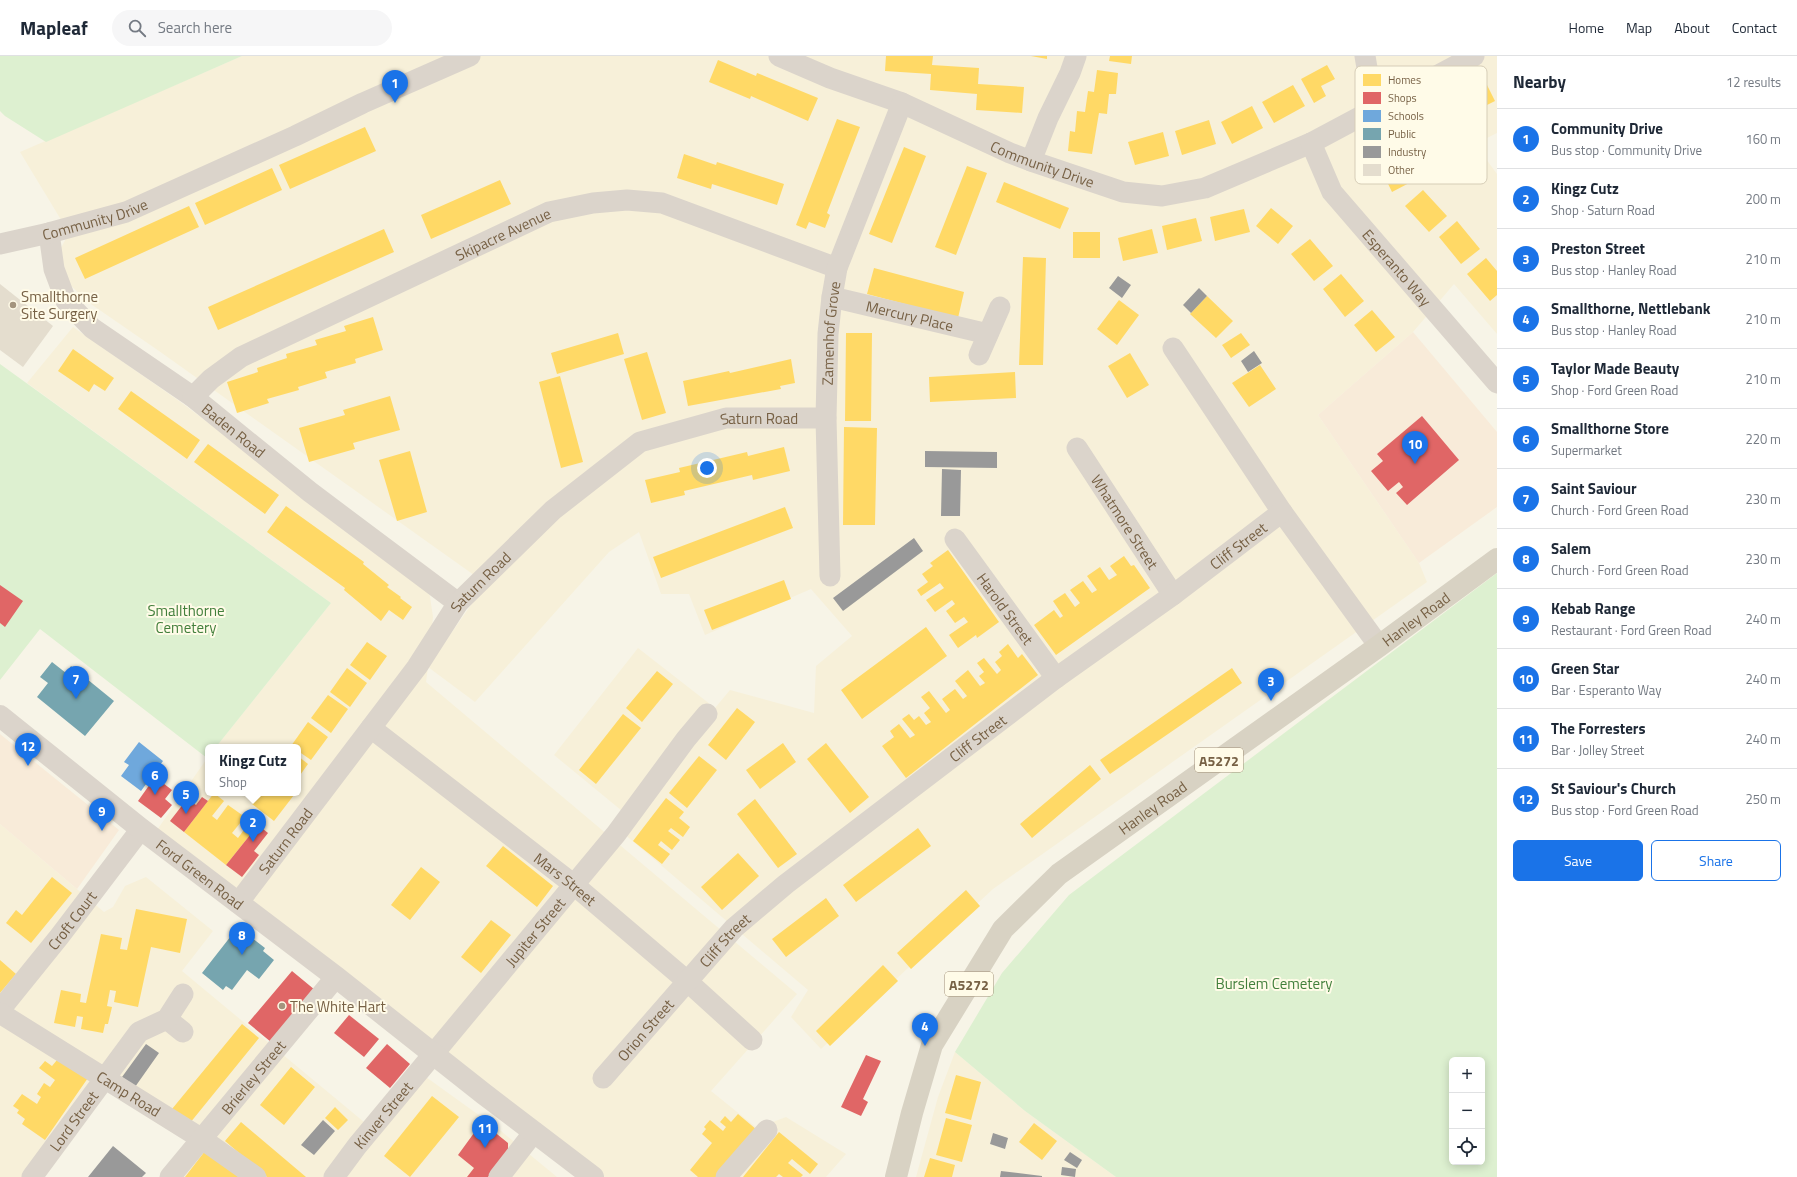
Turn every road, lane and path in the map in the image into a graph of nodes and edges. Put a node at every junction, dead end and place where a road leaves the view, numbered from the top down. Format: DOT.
graph roads {
  1 [pos="470,56"];
  2 [pos="779,56"];
  3 [pos="1076,56"];
  4 [pos="1365,56"];
  5 [pos="1474,56"];
  6 [pos="1367,66"];
  7 [pos="1455,66"];
  8 [pos="902,103"];
  9 [pos="1355,120"];
  10 [pos="1312,144"];
  11 [pos="1031,161"];
  12 [pos="49,233"];
  13 [pos="0,244"];
  14 [pos="837,268"];
  15 [pos="832,298"];
  16 [pos="1000,307"];
  17 [pos="988,334"];
  18 [pos="1173,348"];
  19 [pos="979,355"];
  20 [pos="1497,383"];
  21 [pos="193,397"];
  22 [pos="826,418"];
  23 [pos="1077,448"];
  24 [pos="1282,512"];
  25 [pos="955,539"];
  26 [pos="1497,559"];
  27 [pos="830,576"];
  28 [pos="1173,595"];
  29 [pos="458,604"];
  30 [pos="1379,646"];
  31 [pos="1056,678"];
  32 [pos="707,714"];
  33 [pos="0,716"];
  34 [pos="371,728"];
  35 [pos="142,829"];
  36 [pos="573,884"];
  37 [pos="238,903"];
  38 [pos="336,977"];
  39 [pos="687,981"];
  40 [pos="183,994"];
  41 [pos="0,1012"];
  42 [pos="752,1040"];
  43 [pos="434,1053"];
  44 [pos="105,1078"];
  45 [pos="603,1078"];
  46 [pos="912,1113"];
  47 [pos="767,1130"];
  48 [pos="534,1132"];
  49 [pos="202,1139"];
  50 [pos="32,1177"];
  51 [pos="170,1177"];
  52 [pos="256,1177"];
  53 [pos="334,1177"];
  54 [pos="499,1177"];
  55 [pos="593,1177"];
  56 [pos="726,1177"];
  57 [pos="882,1177"];
  58 [pos="896,1177"];
  1 -- 12 [label="street, Community Drive"];
  2 -- 8 [label="street, Community Drive"];
  3 -- 11 [label="street"];
  4 -- 6 [label="street"];
  5 -- 7 [label="street, Community Drive"];
  8 -- 11 [label="street, Community Drive"];
  8 -- 14 [label="street, Zamenhof Grove"];
  9 -- 10 [label="street, Community Drive"];
  10 -- 11 [label="street, Community Drive"];
  10 -- 20 [label="street, Esperanto Way"];
  12 -- 13 [label="street, Community Drive"];
  12 -- 21 [label="street, Baden Road"];
  14 -- 15 [label="street, Zamenhof Grove"];
  14 -- 21 [label="street, Skipacre Avenue"];
  15 -- 17 [label="street, Mercury Place"];
  15 -- 22 [label="street, Zamenhof Grove"];
  16 -- 17 [label="street"];
  17 -- 19 [label="street"];
  18 -- 24 [label="street"];
  21 -- 29 [label="street, Baden Road"];
  22 -- 27 [label="street, Zamenhof Grove"];
  22 -- 29 [label="street, Saturn Road"];
  23 -- 28 [label="street, Whatmore Street"];
  24 -- 28 [label="street, Cliff Street"];
  24 -- 30 [label="street"];
  25 -- 31 [label="street, Harold Street"];
  26 -- 30 [label="main road, Hanley Road / A5272"];
  28 -- 31 [label="street, Cliff Street"];
  29 -- 34 [label="street, Saturn Road"];
  30 -- 46 [label="main road, Hanley Road / A5272"];
  31 -- 39 [label="street, Cliff Street"];
  32 -- 36 [label="street, Jupiter Street"];
  33 -- 35 [label="main road, Ford Green Road"];
  34 -- 36 [label="street, Mars Street"];
  34 -- 37 [label="street, Saturn Road"];
  35 -- 37 [label="main road, Ford Green Road"];
  35 -- 41 [label="street, Croft Court"];
  36 -- 39 [label="street, Mars Street"];
  36 -- 43 [label="street, Jupiter Street"];
  37 -- 38 [label="main road, Ford Green Road"];
  38 -- 43 [label="main road, Ford Green Road"];
  38 -- 49 [label="street, Brierley Street"];
  39 -- 42 [label="street, Mars Street"];
  39 -- 45 [label="street, Orion Street"];
  40 -- 44 [label="street, Lord Street"];
  41 -- 44 [label="street, Camp Road"];
  43 -- 48 [label="main road, Ford Green Road"];
  43 -- 53 [label="street, Kinver Street"];
  44 -- 49 [label="street, Camp Road"];
  44 -- 50 [label="street, Lord Street"];
  46 -- 57 [label="main road, Hanley Road / A5272"];
  46 -- 58 [label="main road, Hanley Road / A5272"];
  47 -- 56 [label="street"];
  48 -- 54 [label="street"];
  48 -- 55 [label="main road, Ford Green Road"];
  49 -- 51 [label="street, Brierley Street"];
  49 -- 52 [label="street, Camp Road"];
}
